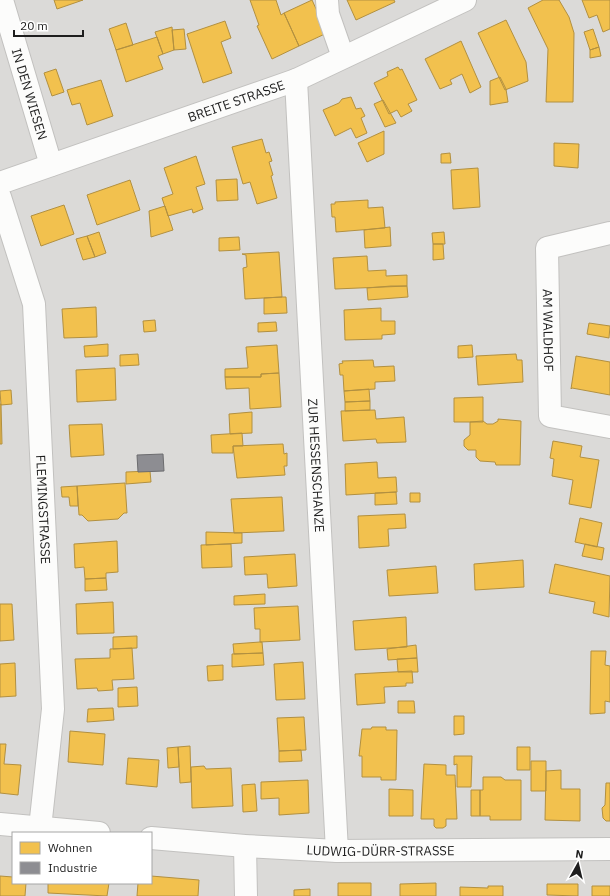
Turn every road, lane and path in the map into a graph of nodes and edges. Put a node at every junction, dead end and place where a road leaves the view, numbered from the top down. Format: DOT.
graph roads {
  1 [pos="2,0"];
  2 [pos="327,0"];
  3 [pos="465,0"];
  4 [pos="343,57"];
  5 [pos="296,80"];
  6 [pos="51,165"];
  7 [pos="0,183"];
  8 [pos="0,197"];
  9 [pos="610,234"];
  10 [pos="610,427"];
  11 [pos="0,824"];
  12 [pos="40,828"];
  13 [pos="87,832"];
  14 [pos="152,838"];
  15 [pos="245,846"];
  16 [pos="610,849"];
  17 [pos="337,850"];
  18 [pos="246,896"];
  1 -- 6 [label="street, IN DEN WIESEN"];
  2 -- 4 [label="street"];
  3 -- 4 [label="street, BREITE STRASSE"];
  4 -- 5 [label="street, BREITE STRASSE"];
  5 -- 6 [label="street, BREITE STRASSE"];
  5 -- 17 [label="street, ZUR HESSENSCHANZE"];
  6 -- 7 [label="street, BREITE STRASSE"];
  8 -- 12 [label="street, FLEMINGSTRASSE"];
  9 -- 10 [label="street, AM WALDHOF"];
  11 -- 12 [label="street"];
  12 -- 13 [label="street"];
  14 -- 15 [label="street, LUDWIG-DÜRR-STRASSE"];
  15 -- 17 [label="street, LUDWIG-DÜRR-STRASSE"];
  15 -- 18 [label="street"];
  16 -- 17 [label="street, LUDWIG-DÜRR-STRASSE"];
}
